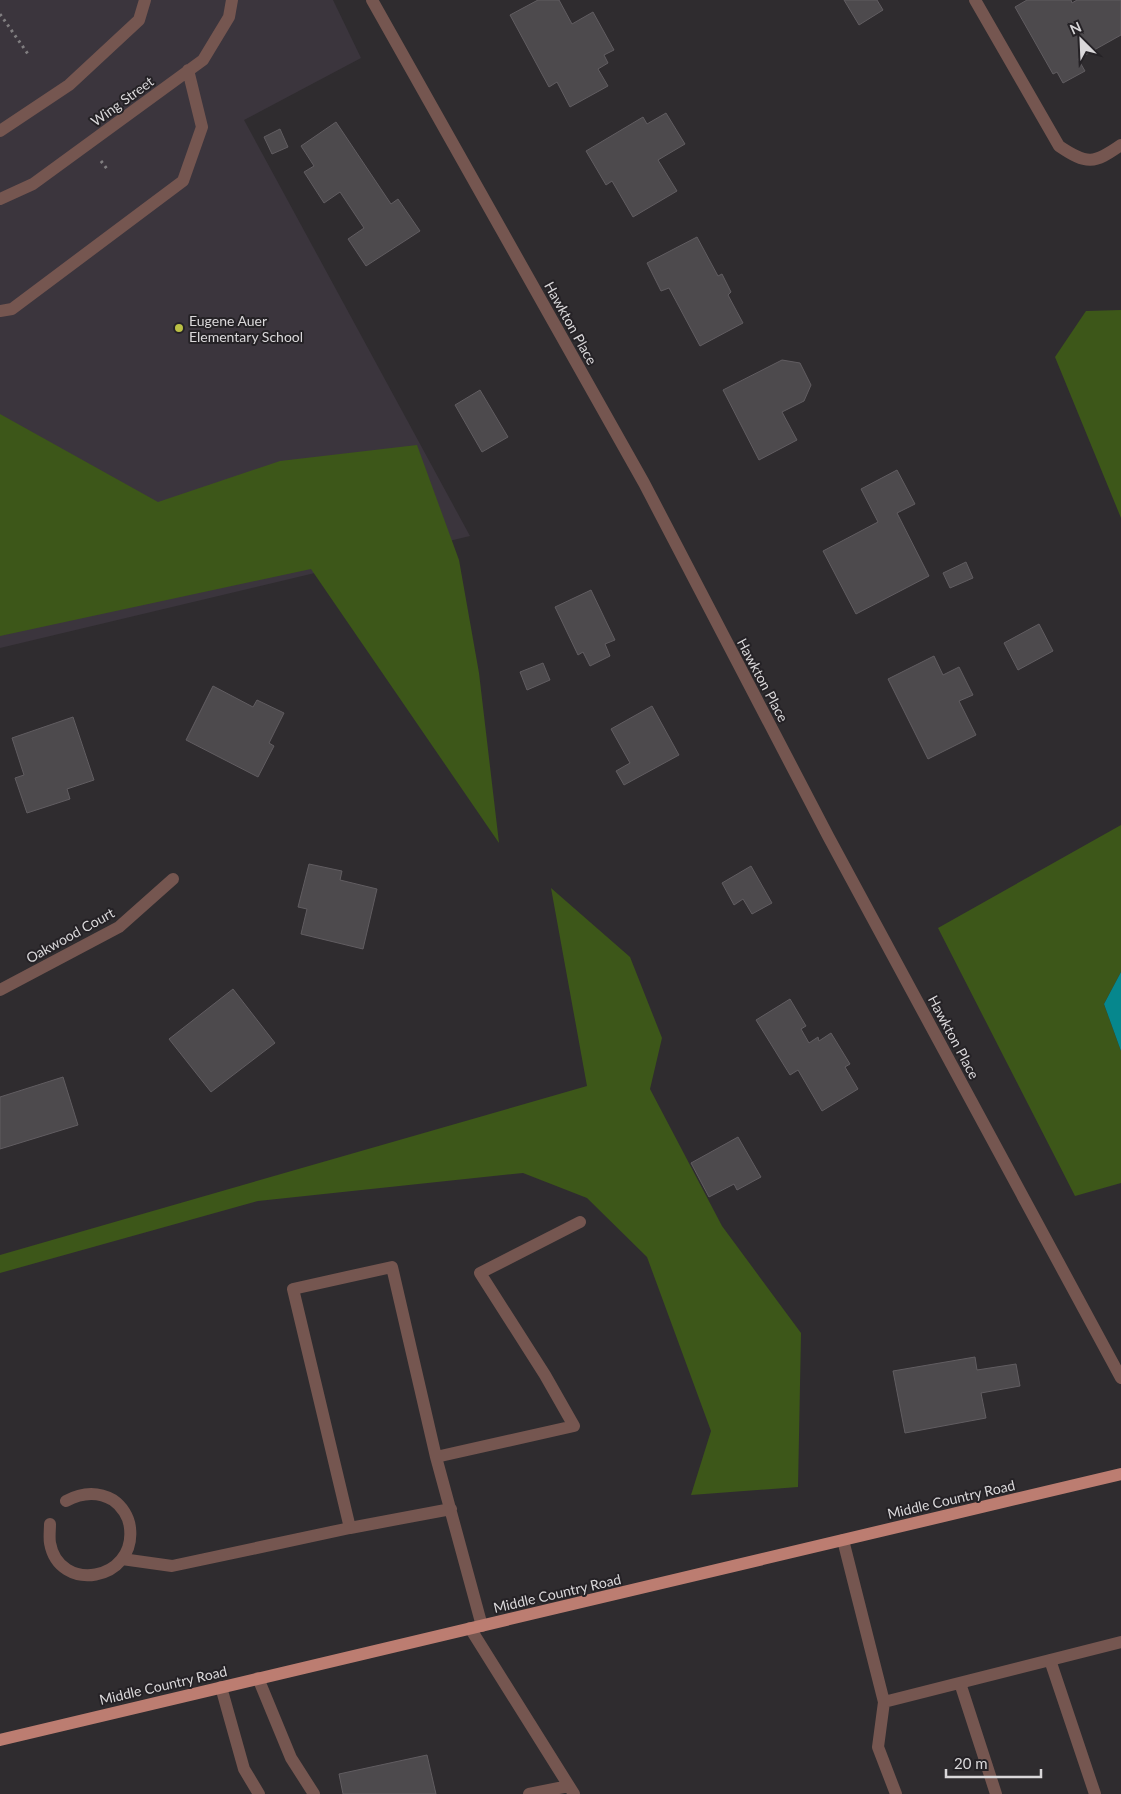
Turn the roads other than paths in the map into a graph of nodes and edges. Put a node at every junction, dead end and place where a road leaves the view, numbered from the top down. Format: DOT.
graph roads {
  1 [pos="145,0"];
  2 [pos="232,0"];
  3 [pos="372,0"];
  4 [pos="975,0"];
  5 [pos="188,70"];
  6 [pos="0,132"];
  7 [pos="1121,145"];
  8 [pos="0,199"];
  9 [pos="0,311"];
  10 [pos="173,879"];
  11 [pos="0,990"];
  12 [pos="580,1222"];
  13 [pos="1121,1378"];
  14 [pos="436,1457"];
  15 [pos="1121,1474"];
  16 [pos="66,1501"];
  17 [pos="451,1508"];
  18 [pos="50,1524"];
  19 [pos="350,1528"];
  20 [pos="843,1540"];
  21 [pos="122,1559"];
  22 [pos="476,1627"];
  23 [pos="1121,1642"];
  24 [pos="1050,1660"];
  25 [pos="258,1678"];
  26 [pos="960,1683"];
  27 [pos="221,1687"];
  28 [pos="884,1702"];
  29 [pos="0,1740"];
  30 [pos="571,1790"];
  31 [pos="259,1794"];
  32 [pos="314,1794"];
  33 [pos="529,1794"];
  34 [pos="896,1794"];
  35 [pos="996,1794"];
  36 [pos="1095,1794"];
  1 -- 6 [label="street"];
  2 -- 5 [label="street, Wing Street"];
  3 -- 13 [label="street, Hawkton Place"];
  4 -- 7 [label="street"];
  5 -- 8 [label="street, Wing Street"];
  5 -- 9 [label="street"];
  10 -- 11 [label="street, Oakwood Court"];
  12 -- 14 [label="street"];
  14 -- 17 [label="street"];
  14 -- 19 [label="street"];
  15 -- 20 [label="main road, Middle Country Road"];
  16 -- 21 [label="street"];
  17 -- 19 [label="street"];
  17 -- 22 [label="street"];
  18 -- 21 [label="street"];
  19 -- 21 [label="street"];
  20 -- 22 [label="main road, Middle Country Road"];
  20 -- 28 [label="street"];
  22 -- 25 [label="main road, Middle Country Road"];
  22 -- 30 [label="street"];
  23 -- 24 [label="street"];
  24 -- 26 [label="street"];
  24 -- 36 [label="street"];
  25 -- 27 [label="main road, Middle Country Road"];
  25 -- 32 [label="street"];
  26 -- 28 [label="street"];
  26 -- 35 [label="street"];
  27 -- 29 [label="main road, Middle Country Road"];
  27 -- 31 [label="street"];
  28 -- 34 [label="street"];
  30 -- 33 [label="street"];
}
